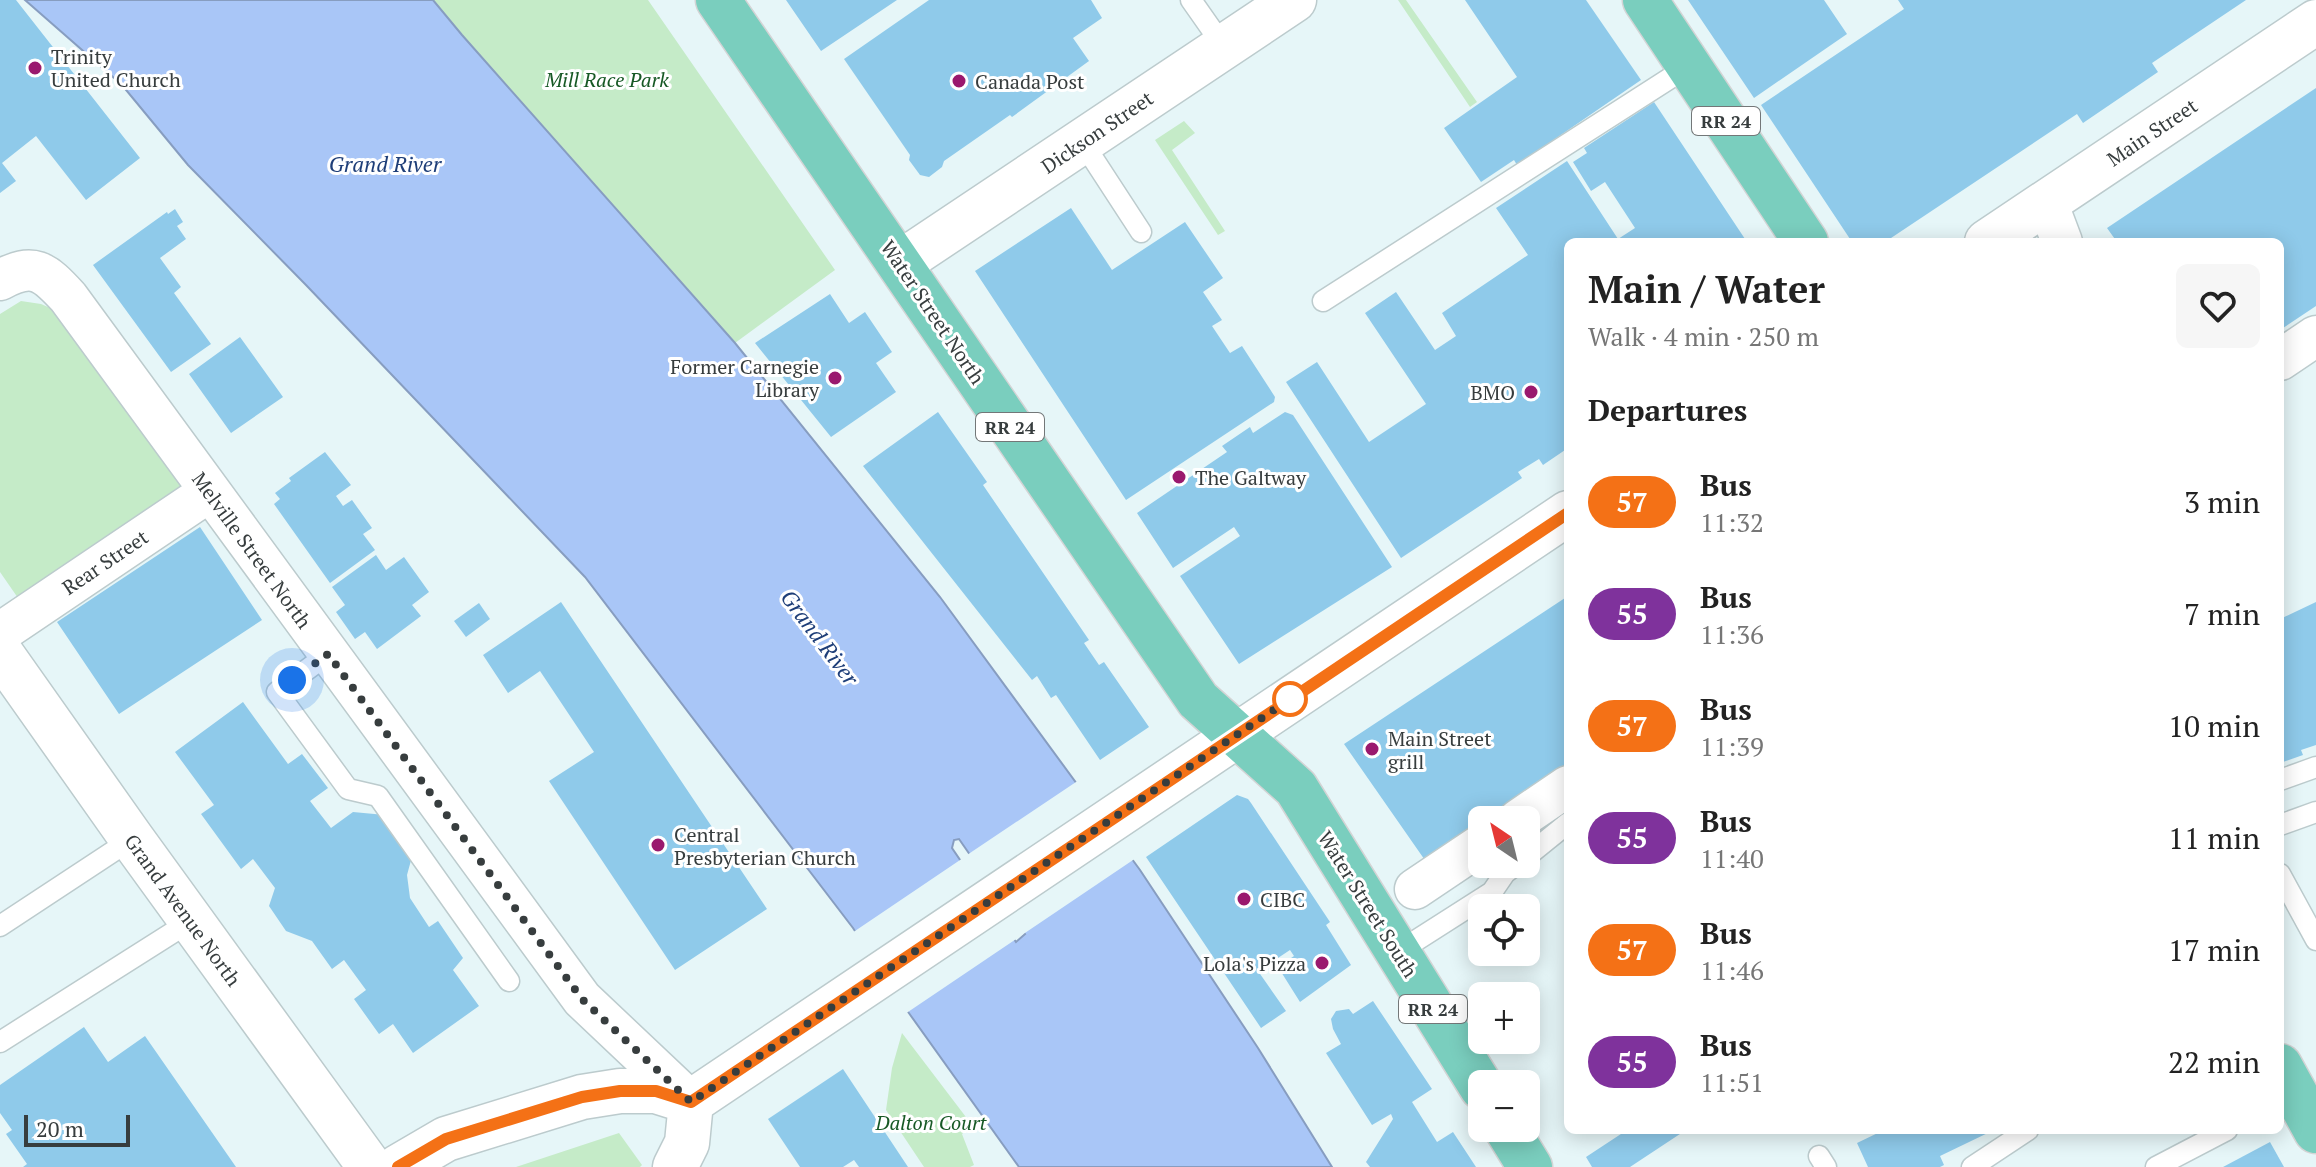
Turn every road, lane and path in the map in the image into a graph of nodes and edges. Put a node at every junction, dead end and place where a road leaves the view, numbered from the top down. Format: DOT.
graph roads {
  1 [pos="1191,0"];
  2 [pos="1294,0"];
  3 [pos="1645,0"];
  4 [pos="729,7"];
  5 [pos="2316,22"];
  6 [pos="1224,47"];
  7 [pos="1689,66"];
  8 [pos="1083,143"];
  9 [pos="2054,222"];
  10 [pos="1141,232"];
  11 [pos="1803,238"];
  12 [pos="2000,238"];
  13 [pos="900,263"];
  14 [pos="10,275"];
  15 [pos="1323,301"];
  16 [pos="2316,336"];
  17 [pos="2284,357"];
  18 [pos="209,492"];
  19 [pos="1564,516"];
  20 [pos="0,633"];
  21 [pos="0,652"];
  22 [pos="328,654"];
  23 [pos="1237,734"];
  24 [pos="2316,767"];
  25 [pos="2284,779"];
  26 [pos="1564,789"];
  27 [pos="1539,806"];
  28 [pos="2316,812"];
  29 [pos="2284,824"];
  30 [pos="1564,826"];
  31 [pos="132,839"];
  32 [pos="1540,846"];
  33 [pos="1468,853"];
  34 [pos="1502,878"];
  35 [pos="2284,881"];
  36 [pos="1415,889"];
  37 [pos="191,921"];
  38 [pos="0,926"];
  39 [pos="2316,940"];
  40 [pos="1398,952"];
  41 [pos="509,981"];
  42 [pos="0,1042"];
  43 [pos="1471,1070"];
  44 [pos="2022,1134"];
  45 [pos="2219,1134"];
  46 [pos="1515,1142"];
  47 [pos="689,1145"];
  48 [pos="370,1167"];
  49 [pos="398,1167"];
  50 [pos="1530,1167"];
  51 [pos="1972,1167"];
  52 [pos="2156,1167"];
  1 -- 6 [label="lane"];
  2 -- 6 [label="street, Dickson Street"];
  3 -- 7 [label="main road, RR 24"];
  4 -- 13 [label="main road, Water Street North / RR 24"];
  5 -- 9 [label="street, Main Street"];
  6 -- 8 [label="street, Dickson Street"];
  7 -- 11 [label="main road, RR 24"];
  7 -- 15 [label="lane"];
  8 -- 10 [label="lane"];
  8 -- 13 [label="street, Dickson Street"];
  9 -- 12 [label="street, Main Street"];
  13 -- 23 [label="main road, Water Street North / RR 24"];
  14 -- 18 [label="street, Melville Street North"];
  16 -- 17 [label="street"];
  18 -- 20 [label="street, Rear Street"];
  18 -- 22 [label="street, Melville Street North"];
  19 -- 23 [label="street"];
  21 -- 31 [label="street, Grand Avenue North"];
  22 -- 41 [label="lane"];
  22 -- 47 [label="street, Melville Street North"];
  23 -- 40 [label="main road, Water Street South / RR 24"];
  23 -- 47 [label="street"];
  24 -- 25 [label="lane"];
  26 -- 27 [label="street"];
  28 -- 29 [label="lane"];
  30 -- 32 [label="lane"];
  31 -- 37 [label="street, Grand Avenue North"];
  31 -- 38 [label="lane"];
  33 -- 36 [label="street"];
  34 -- 40 [label="lane"];
  35 -- 39 [label="lane"];
  37 -- 42 [label="lane"];
  37 -- 48 [label="street, Grand Avenue North"];
  40 -- 43 [label="main road, Water Street South / RR 24"];
  44 -- 51 [label="lane"];
  45 -- 52 [label="lane"];
  46 -- 50 [label="main road"];
  47 -- 49 [label="street"];
}
